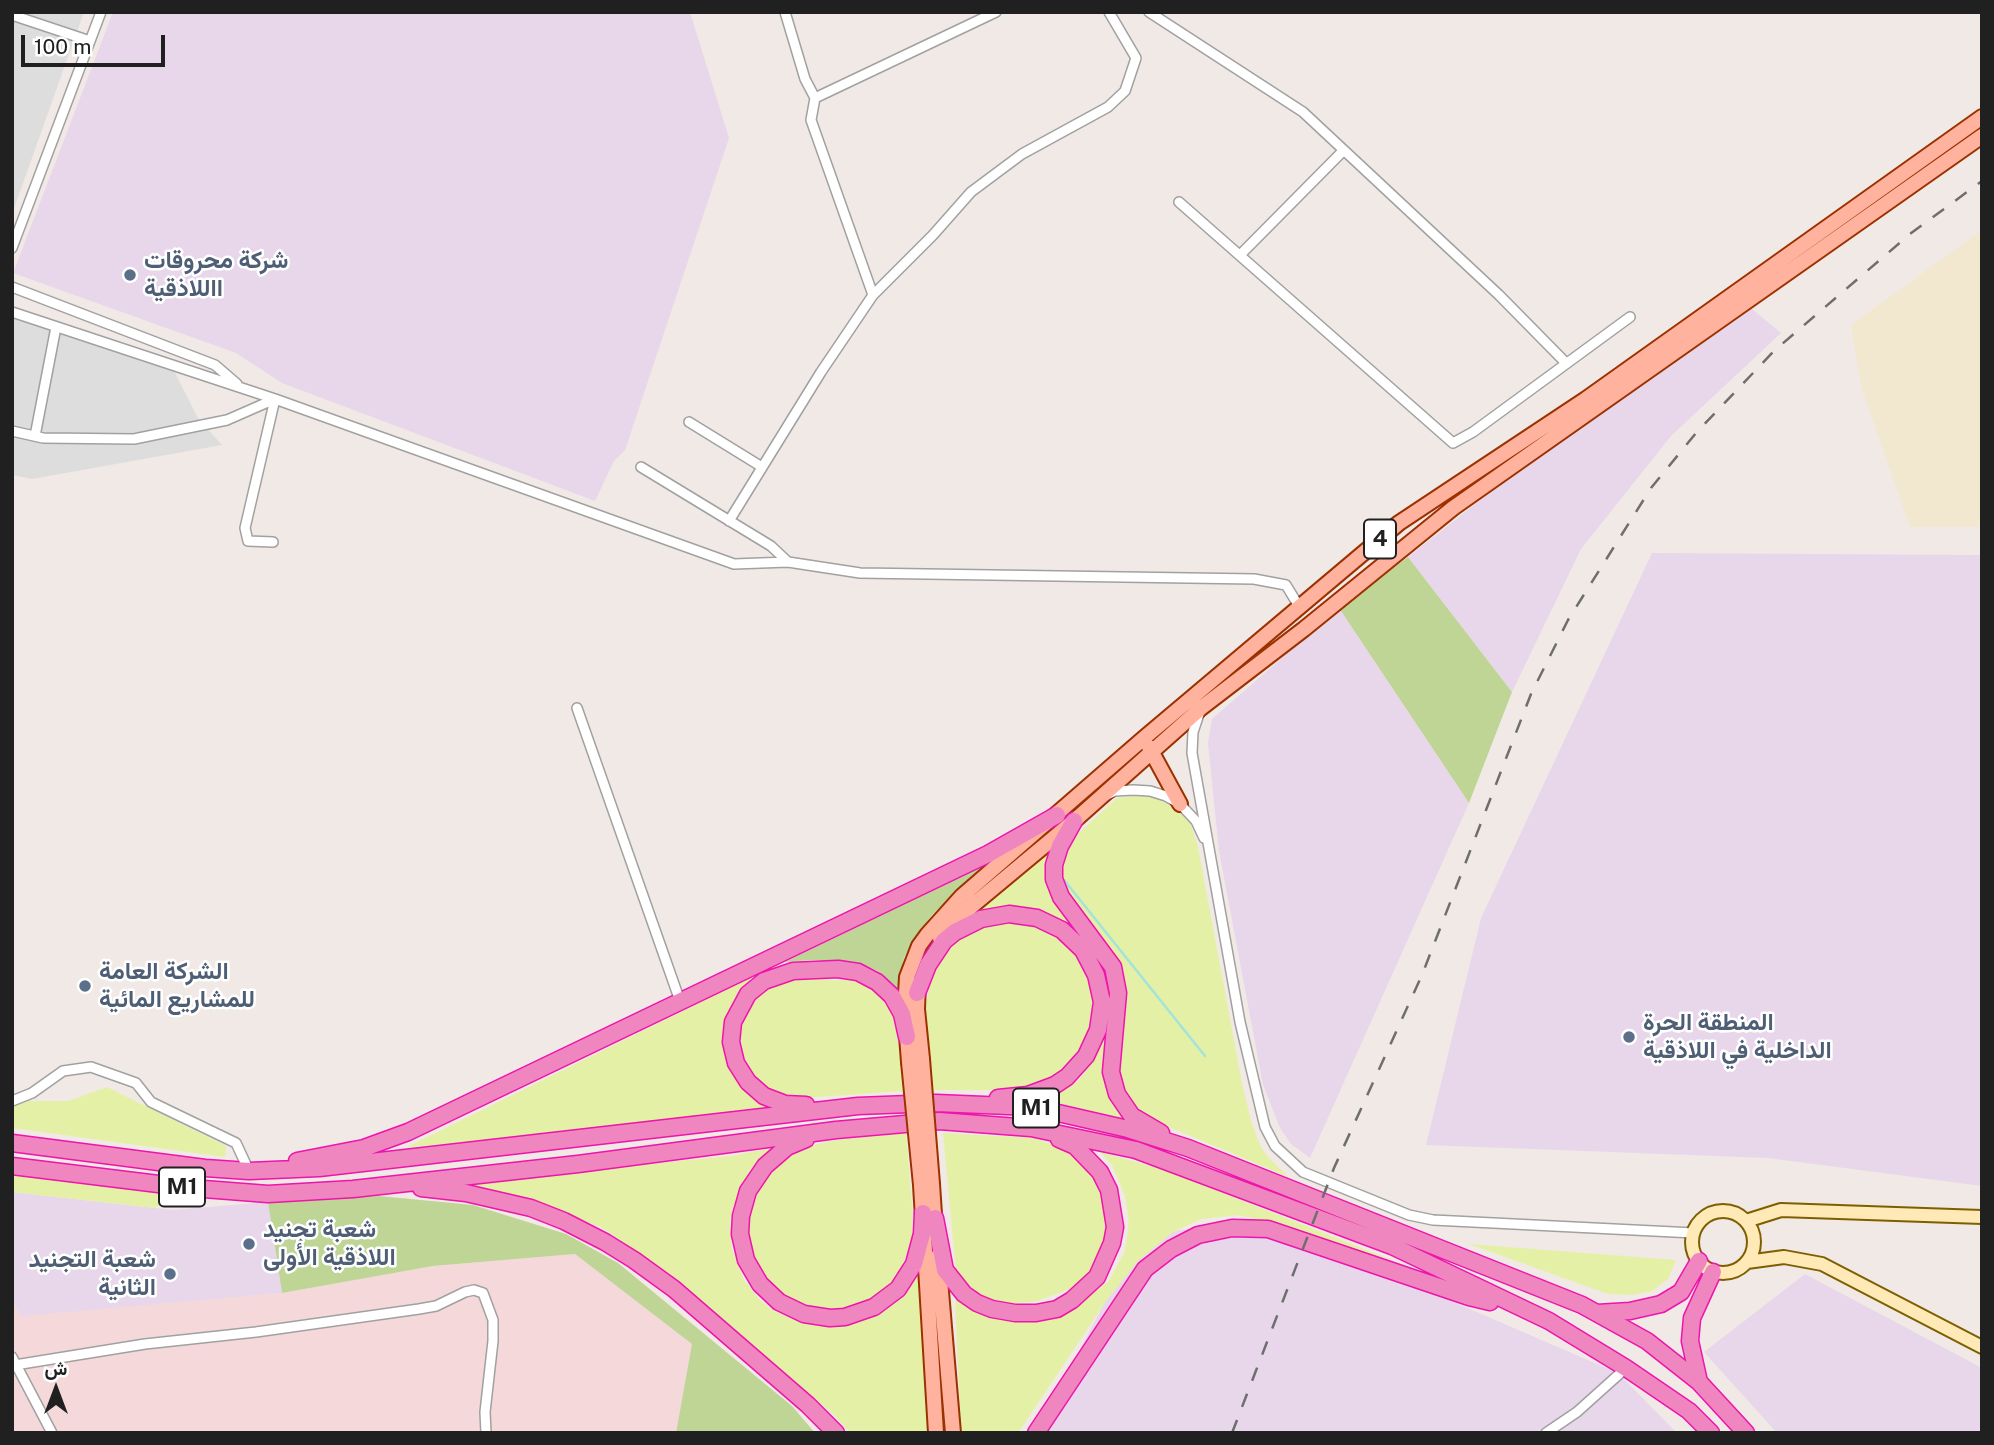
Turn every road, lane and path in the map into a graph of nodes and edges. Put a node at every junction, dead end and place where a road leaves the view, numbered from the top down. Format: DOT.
graph roads {
  1 [pos="101,12"];
  2 [pos="785,12"];
  3 [pos="996,12"];
  4 [pos="1109,12"];
  5 [pos="1149,12"];
  6 [pos="12,15"];
  7 [pos="90,41"];
  8 [pos="815,98"];
  9 [pos="1982,117"];
  10 [pos="1982,136"];
  11 [pos="1343,151"];
  12 [pos="1179,202"];
  13 [pos="12,248"];
  14 [pos="1240,256"];
  15 [pos="12,287"];
  16 [pos="873,295"];
  17 [pos="12,312"];
  18 [pos="1630,317"];
  19 [pos="56,327"];
  20 [pos="1566,363"];
  21 [pos="242,388"];
  22 [pos="275,399"];
  23 [pos="689,422"];
  24 [pos="12,431"];
  25 [pos="35,436"];
  26 [pos="641,467"];
  27 [pos="762,467"];
  28 [pos="729,521"];
  29 [pos="272,542"];
  30 [pos="788,562"];
  31 [pos="1300,608"];
  32 [pos="578,708"];
  33 [pos="1201,708"];
  34 [pos="1144,738"];
  35 [pos="1152,753"];
  36 [pos="1100,799"];
  37 [pos="1180,804"];
  38 [pos="1057,815"];
  39 [pos="1074,821"];
  40 [pos="1210,849"];
  41 [pos="917,993"];
  42 [pos="680,1001"];
  43 [pos="907,1037"];
  44 [pos="916,1060"];
  45 [pos="12,1101"];
  46 [pos="936,1103"];
  47 [pos="858,1106"];
  48 [pos="1031,1128"];
  49 [pos="836,1130"];
  50 [pos="12,1143"];
  51 [pos="1188,1148"];
  52 [pos="12,1166"];
  53 [pos="249,1171"];
  54 [pos="352,1189"];
  55 [pos="929,1216"];
  56 [pos="1982,1217"];
  57 [pos="1746,1221"];
  58 [pos="1693,1233"];
  59 [pos="1699,1261"];
  60 [pos="1747,1262"];
  61 [pos="1713,1272"];
  62 [pos="1519,1308"];
  63 [pos="1597,1313"];
  64 [pos="1982,1347"];
  65 [pos="14,1361"];
  66 [pos="1626,1368"];
  67 [pos="1699,1382"];
  68 [pos="52,1433"];
  69 [pos="486,1433"];
  70 [pos="836,1433"];
  71 [pos="936,1433"];
  72 [pos="953,1433"];
  73 [pos="1036,1433"];
  74 [pos="1546,1433"];
  75 [pos="1712,1433"];
  76 [pos="1746,1433"];
  1 -- 7 [label="street"];
  2 -- 8 [label="street"];
  3 -- 8 [label="street"];
  4 -- 16 [label="street"];
  5 -- 11 [label="street"];
  6 -- 7 [label="street"];
  7 -- 13 [label="street"];
  8 -- 16 [label="street"];
  9 -- 31 [label="main road, 4"];
  10 -- 33 [label="main road, 4"];
  11 -- 14 [label="street"];
  11 -- 20 [label="street"];
  12 -- 14 [label="street"];
  14 -- 20 [label="street"];
  15 -- 21 [label="street"];
  16 -- 27 [label="street"];
  17 -- 19 [label="street"];
  18 -- 20 [label="street"];
  19 -- 21 [label="street"];
  19 -- 25 [label="street"];
  21 -- 22 [label="street"];
  22 -- 25 [label="street"];
  22 -- 29 [label="street"];
  22 -- 30 [label="street"];
  23 -- 27 [label="street"];
  24 -- 25 [label="street"];
  26 -- 28 [label="street"];
  27 -- 28 [label="street"];
  28 -- 30 [label="street"];
  30 -- 31 [label="street"];
  31 -- 34 [label="main road, 4"];
  32 -- 42 [label="street"];
  33 -- 35 [label="main road, 4"];
  33 -- 40 [label="street"];
  34 -- 35 [label="main road"];
  34 -- 38 [label="main road, 4"];
  35 -- 36 [label="main road, 4"];
  35 -- 37 [label="main road"];
  36 -- 37 [label="street"];
  36 -- 39 [label="main road, 4"];
  37 -- 40 [label="street"];
  38 -- 42 [label="highway"];
  38 -- 43 [label="main road, 4"];
  39 -- 41 [label="main road, 4"];
  39 -- 51 [label="highway"];
  40 -- 58 [label="street"];
  41 -- 44 [label="main road, 4"];
  41 -- 46 [label="highway"];
  42 -- 53 [label="highway"];
  43 -- 44 [label="main road, 4"];
  43 -- 47 [label="highway"];
  44 -- 55 [label="main road, bridge"];
  45 -- 53 [label="street"];
  46 -- 47 [label="highway, M1"];
  46 -- 51 [label="highway, M1"];
  47 -- 53 [label="highway, M1"];
  48 -- 49 [label="highway, M1"];
  48 -- 55 [label="highway"];
  48 -- 62 [label="highway, M1"];
  49 -- 54 [label="highway, M1"];
  49 -- 55 [label="highway"];
  50 -- 53 [label="highway, M1"];
  51 -- 63 [label="highway, M1"];
  52 -- 54 [label="highway, M1"];
  54 -- 70 [label="highway"];
  55 -- 71 [label="main road"];
  55 -- 72 [label="main road"];
  56 -- 57 [label="street"];
  57 -- 58 [label="street"];
  57 -- 60 [label="street"];
  58 -- 59 [label="street"];
  59 -- 61 [label="street"];
  59 -- 63 [label="highway"];
  60 -- 61 [label="street"];
  60 -- 64 [label="street"];
  61 -- 67 [label="highway"];
  62 -- 66 [label="highway, M1"];
  62 -- 73 [label="highway"];
  63 -- 67 [label="highway, M1"];
  65 -- 68 [label="street"];
  65 -- 69 [label="street"];
  66 -- 74 [label="street"];
  66 -- 75 [label="highway, M1"];
  67 -- 76 [label="highway, M1"];
}
